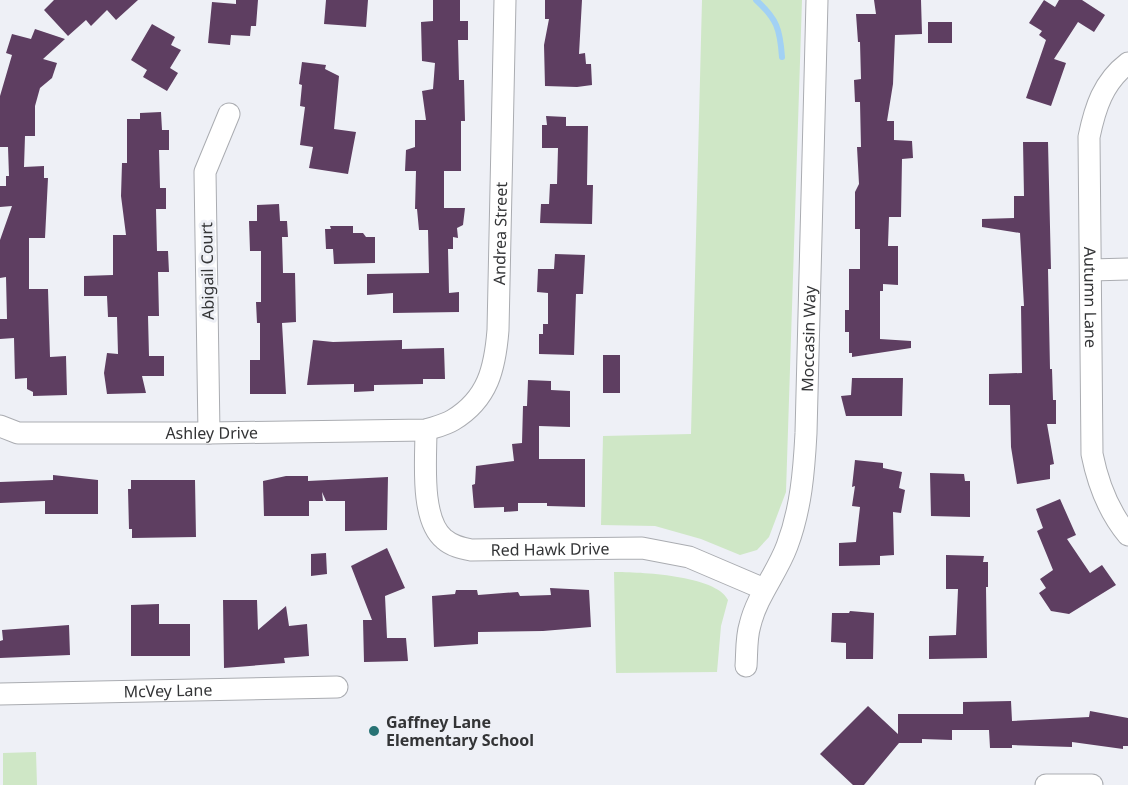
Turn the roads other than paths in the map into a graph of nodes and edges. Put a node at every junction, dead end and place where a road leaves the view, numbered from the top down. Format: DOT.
graph roads {
  1 [pos="505,0"];
  2 [pos="817,0"];
  3 [pos="1128,63"];
  4 [pos="229,114"];
  5 [pos="1128,269"];
  6 [pos="1091,270"];
  7 [pos="0,426"];
  8 [pos="426,430"];
  9 [pos="209,433"];
  10 [pos="1128,535"];
  11 [pos="764,589"];
  12 [pos="746,666"];
  13 [pos="337,687"];
  14 [pos="0,694"];
  15 [pos="1046,785"];
  16 [pos="1092,785"];
  1 -- 8 [label="street, Andrea Street"];
  2 -- 11 [label="street, Moccasin Way"];
  3 -- 6 [label="street, Autumn Lane"];
  4 -- 9 [label="street, Abigail Court"];
  5 -- 6 [label="street"];
  6 -- 10 [label="street, Autumn Lane"];
  7 -- 9 [label="street, Ashley Drive"];
  8 -- 9 [label="street, Ashley Drive"];
  8 -- 11 [label="street, Red Hawk Drive"];
  11 -- 12 [label="street, Moccasin Way"];
  13 -- 14 [label="street, McVey Lane"];
  15 -- 16 [label="street"];
}
